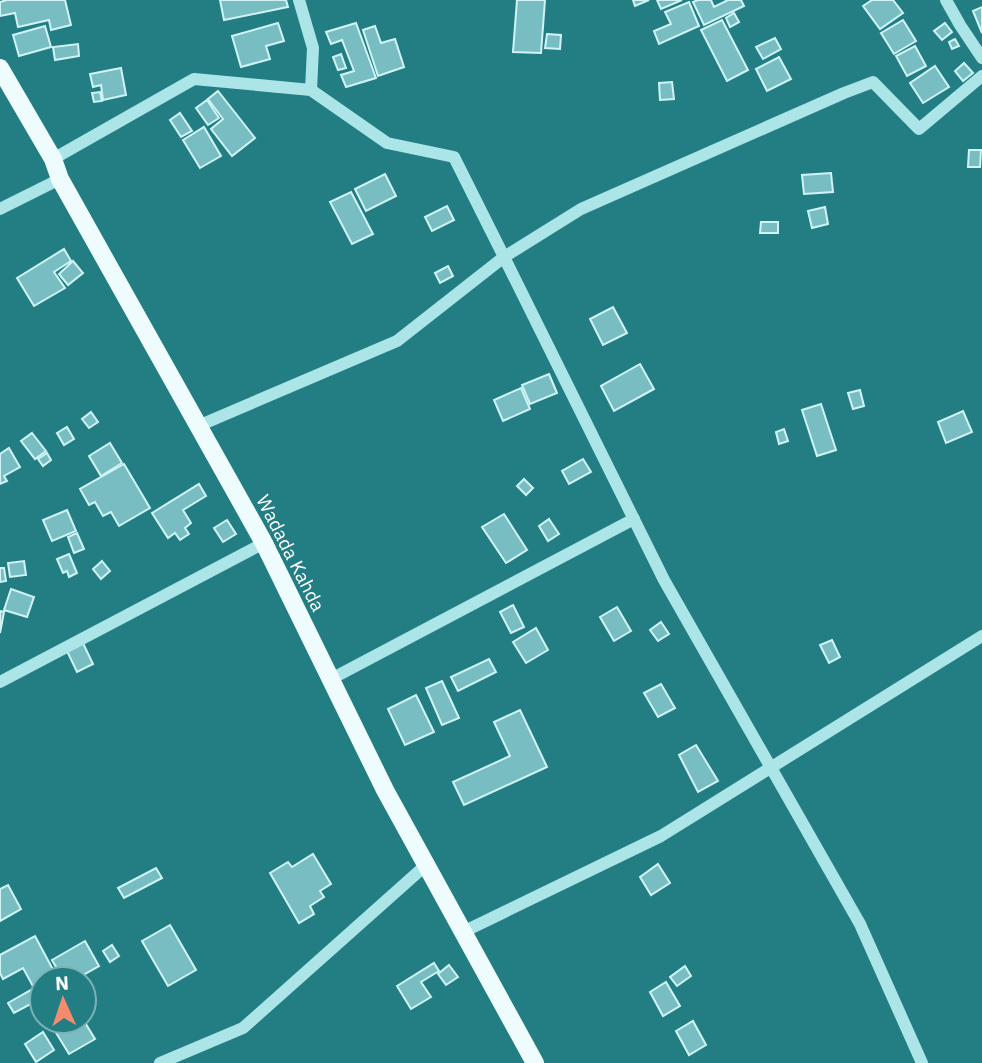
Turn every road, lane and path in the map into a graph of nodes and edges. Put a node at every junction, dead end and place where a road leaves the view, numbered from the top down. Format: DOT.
graph roads {
  1 [pos="299,0"];
  2 [pos="946,0"];
  3 [pos="982,58"];
  4 [pos="0,68"];
  5 [pos="982,76"];
  6 [pos="312,90"];
  7 [pos="54,159"];
  8 [pos="60,179"];
  9 [pos="0,209"];
  10 [pos="504,257"];
  11 [pos="198,426"];
  12 [pos="634,519"];
  13 [pos="264,543"];
  14 [pos="982,636"];
  15 [pos="331,679"];
  16 [pos="0,682"];
  17 [pos="771,770"];
  18 [pos="426,865"];
  19 [pos="463,932"];
  20 [pos="160,1063"];
  21 [pos="535,1063"];
  22 [pos="922,1063"];
  1 -- 6 [label="street"];
  2 -- 3 [label="street"];
  4 -- 7 [label="main road, Wadada Kahda"];
  5 -- 10 [label="street"];
  6 -- 7 [label="street"];
  6 -- 10 [label="street"];
  7 -- 8 [label="main road, Wadada Kahda"];
  8 -- 9 [label="street"];
  8 -- 11 [label="main road, Wadada Kahda"];
  10 -- 11 [label="street"];
  10 -- 12 [label="street"];
  11 -- 13 [label="main road, Wadada Kahda"];
  12 -- 15 [label="street"];
  12 -- 17 [label="street"];
  13 -- 15 [label="main road, Wadada Kahda"];
  13 -- 16 [label="street"];
  14 -- 17 [label="street"];
  15 -- 18 [label="main road, Wadada Kahda"];
  17 -- 19 [label="street"];
  17 -- 22 [label="street"];
  18 -- 19 [label="main road, Wadada Kahda"];
  18 -- 20 [label="street"];
  19 -- 21 [label="main road, Wadada Kahda"];
}
